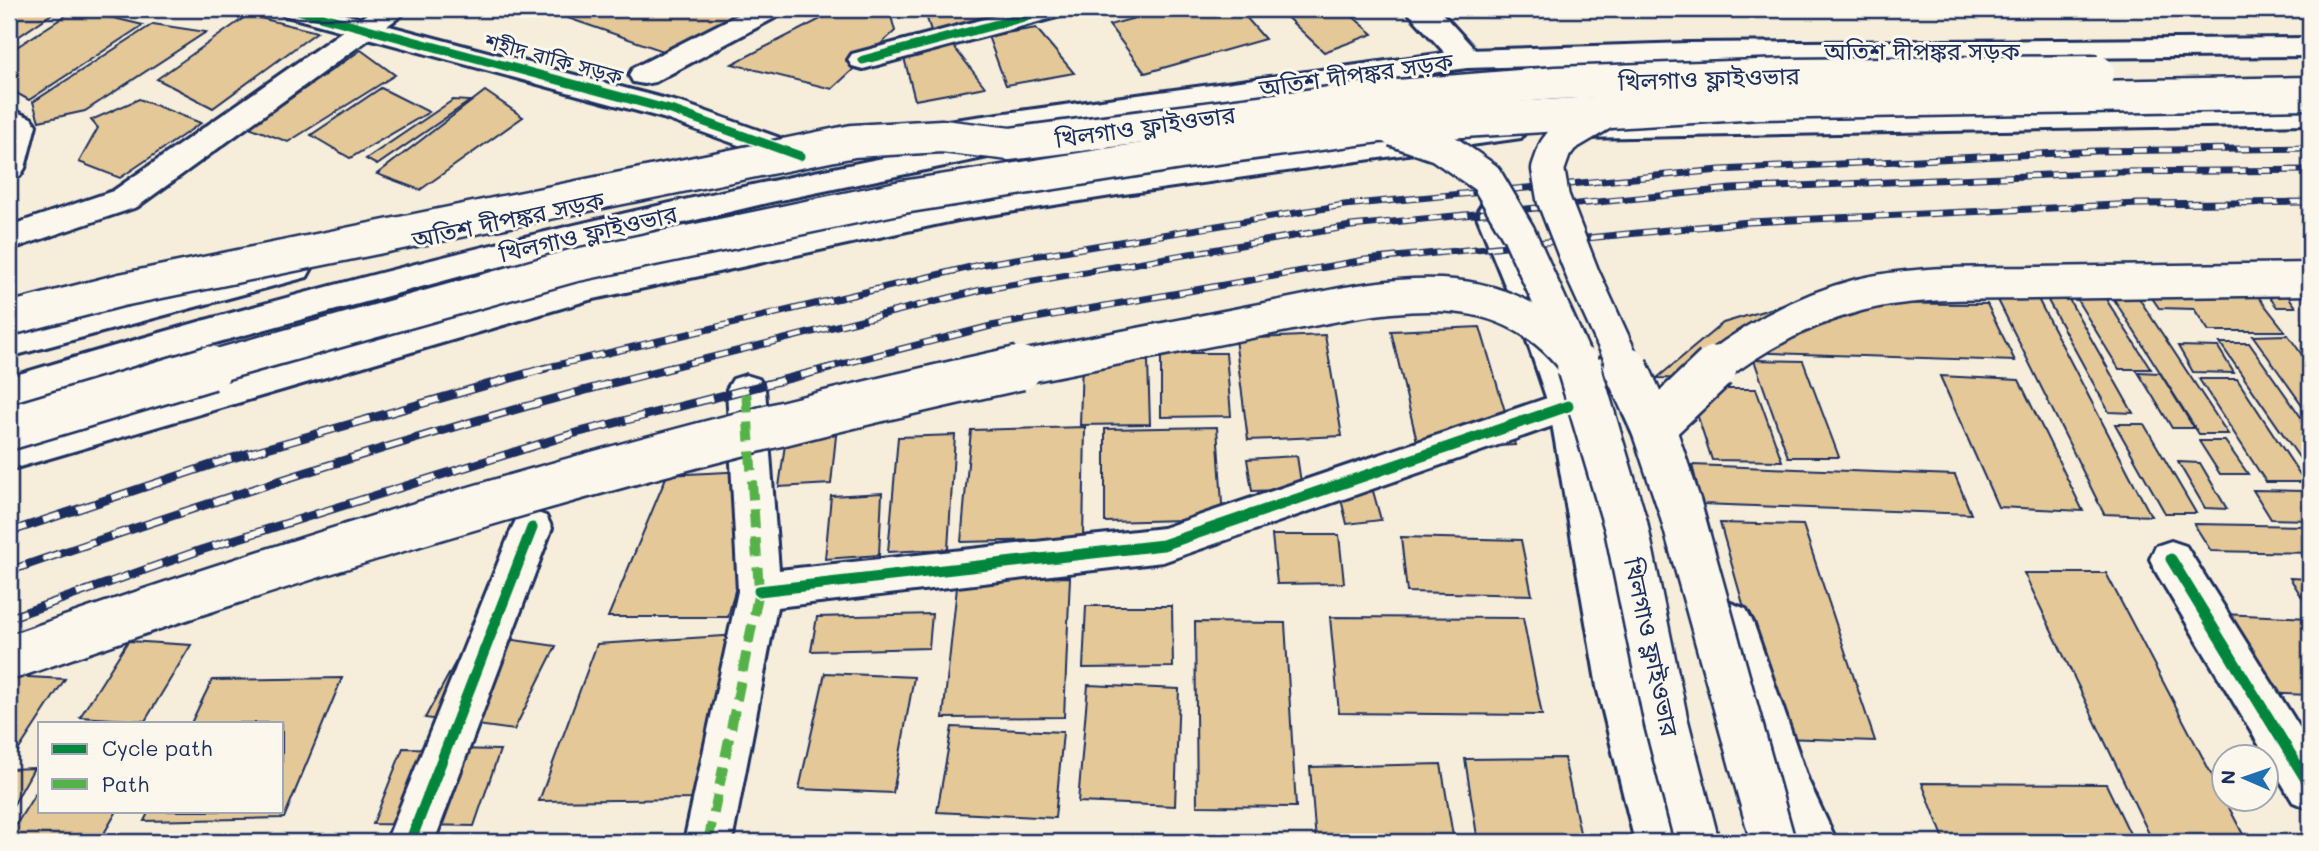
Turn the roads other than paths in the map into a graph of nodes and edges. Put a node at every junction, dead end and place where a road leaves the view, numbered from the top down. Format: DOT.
graph roads {
  1 [pos="293,9"];
  2 [pos="770,9"];
  3 [pos="1054,9"];
  4 [pos="1419,9"];
  5 [pos="395,14"];
  6 [pos="510,38"];
  7 [pos="2310,47"];
  8 [pos="863,60"];
  9 [pos="1467,60"];
  10 [pos="2310,68"];
  11 [pos="644,75"];
  12 [pos="2310,93"];
  13 [pos="1610,110"];
  14 [pos="2310,114"];
  15 [pos="9,119"];
  16 [pos="1380,126"];
  17 [pos="1543,129"];
  18 [pos="1459,137"];
  19 [pos="1010,144"];
  20 [pos="815,152"];
  21 [pos="9,168"];
  22 [pos="9,237"];
  23 [pos="2310,279"];
  24 [pos="9,319"];
  25 [pos="9,343"];
  26 [pos="746,389"];
  27 [pos="1574,389"];
  28 [pos="9,391"];
  29 [pos="1653,427"];
  30 [pos="9,428"];
  31 [pos="9,454"];
  32 [pos="533,528"];
  33 [pos="2171,559"];
  34 [pos="759,591"];
  35 [pos="9,658"];
  36 [pos="2310,786"];
  37 [pos="410,842"];
  38 [pos="708,842"];
  39 [pos="1660,842"];
  40 [pos="1697,842"];
  41 [pos="1773,842"];
  42 [pos="1813,842"];
  1 -- 5 [label="main road, শহীদ বাকি সড়ক"];
  2 -- 11 [label="main road"];
  3 -- 8 [label="main road"];
  4 -- 9 [label="main road"];
  5 -- 20 [label="main road, শহীদ বাকি সড়ক"];
  5 -- 22 [label="main road"];
  6 -- 11 [label="main road, শহীদ বাকি সড়ক"];
  7 -- 9 [label="main road, অতিশ দীপঙ্কর সড়ক"];
  9 -- 17 [label="main road"];
  9 -- 18 [label="main road"];
  9 -- 20 [label="main road, অতিশ দীপঙ্কর সড়ক"];
  10 -- 19 [label="main road, খিলগাও ফ্লাইওভার, bridge"];
  11 -- 20 [label="main road, শহীদ বাকি সড়ক"];
  12 -- 13 [label="main road, খিলগাও ফ্লাইওভার, bridge"];
  13 -- 16 [label="main road, খিলগাও ফ্লাইওভার, bridge"];
  13 -- 29 [label="main road, খিলগাও ফ্লাইওভার, bridge"];
  14 -- 17 [label="main road"];
  15 -- 21 [label="main road"];
  16 -- 27 [label="main road, খিলগাও ফ্লাইওভার, bridge"];
  16 -- 30 [label="main road, খিলগাও ফ্লাইওভার, bridge"];
  17 -- 18 [label="main road"];
  17 -- 42 [label="main road"];
  18 -- 27 [label="main road"];
  18 -- 31 [label="main road"];
  19 -- 24 [label="main road, bridge"];
  19 -- 28 [label="main road, খিলগাও ফ্লাইওভার, bridge"];
  20 -- 25 [label="main road, অতিশ দীপঙ্কর সড়ক"];
  23 -- 29 [label="main road, bridge"];
  26 -- 34 [label="main road"];
  27 -- 34 [label="main road"];
  27 -- 35 [label="main road, bridge"];
  27 -- 39 [label="main road"];
  27 -- 40 [label="main road, খিলগাও ফ্লাইওভার, bridge"];
  29 -- 41 [label="main road, খিলগাও ফ্লাইওভার, bridge"];
  32 -- 37 [label="main road"];
  33 -- 36 [label="main road"];
  34 -- 38 [label="main road"];
}
